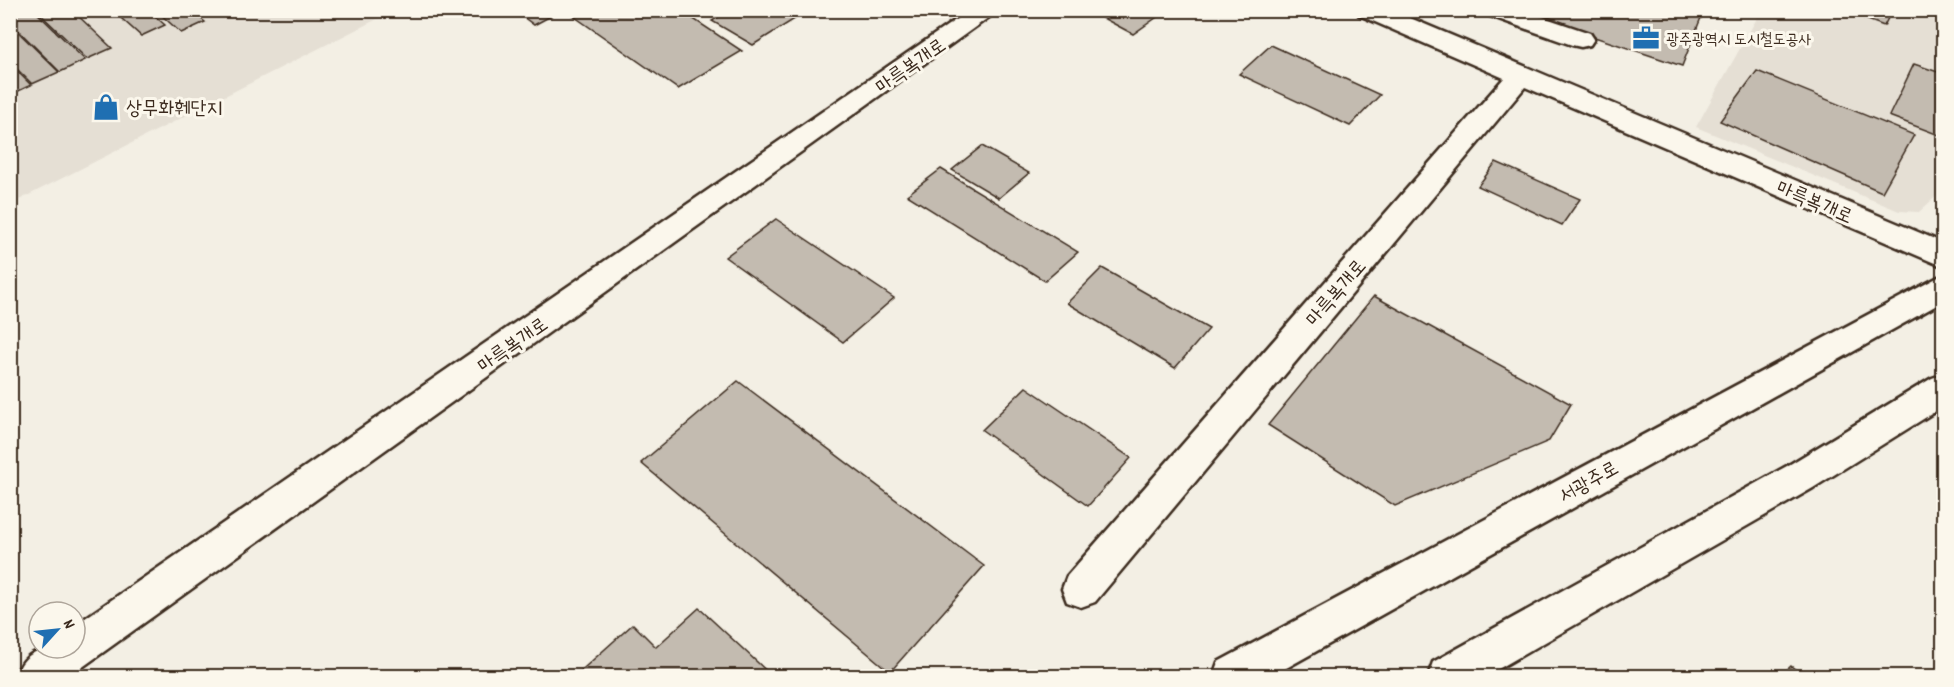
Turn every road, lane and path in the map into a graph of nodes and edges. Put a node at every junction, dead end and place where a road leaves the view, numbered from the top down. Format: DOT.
graph roads {
  1 [pos="987,10"];
  2 [pos="1368,10"];
  3 [pos="1496,10"];
  4 [pos="1581,39"];
  5 [pos="1520,76"];
  6 [pos="1944,256"];
  7 [pos="1944,286"];
  8 [pos="1944,388"];
  9 [pos="1081,589"];
  10 [pos="36,676"];
  11 [pos="1233,676"];
  12 [pos="1448,676"];
  1 -- 10 [label="street, 마륵복개로"];
  2 -- 5 [label="street, 마륵복개로"];
  3 -- 4 [label="street"];
  5 -- 6 [label="street, 마륵복개로"];
  5 -- 9 [label="street, 마륵복개로"];
  7 -- 11 [label="street, 서광주로"];
  8 -- 12 [label="street"];
}
